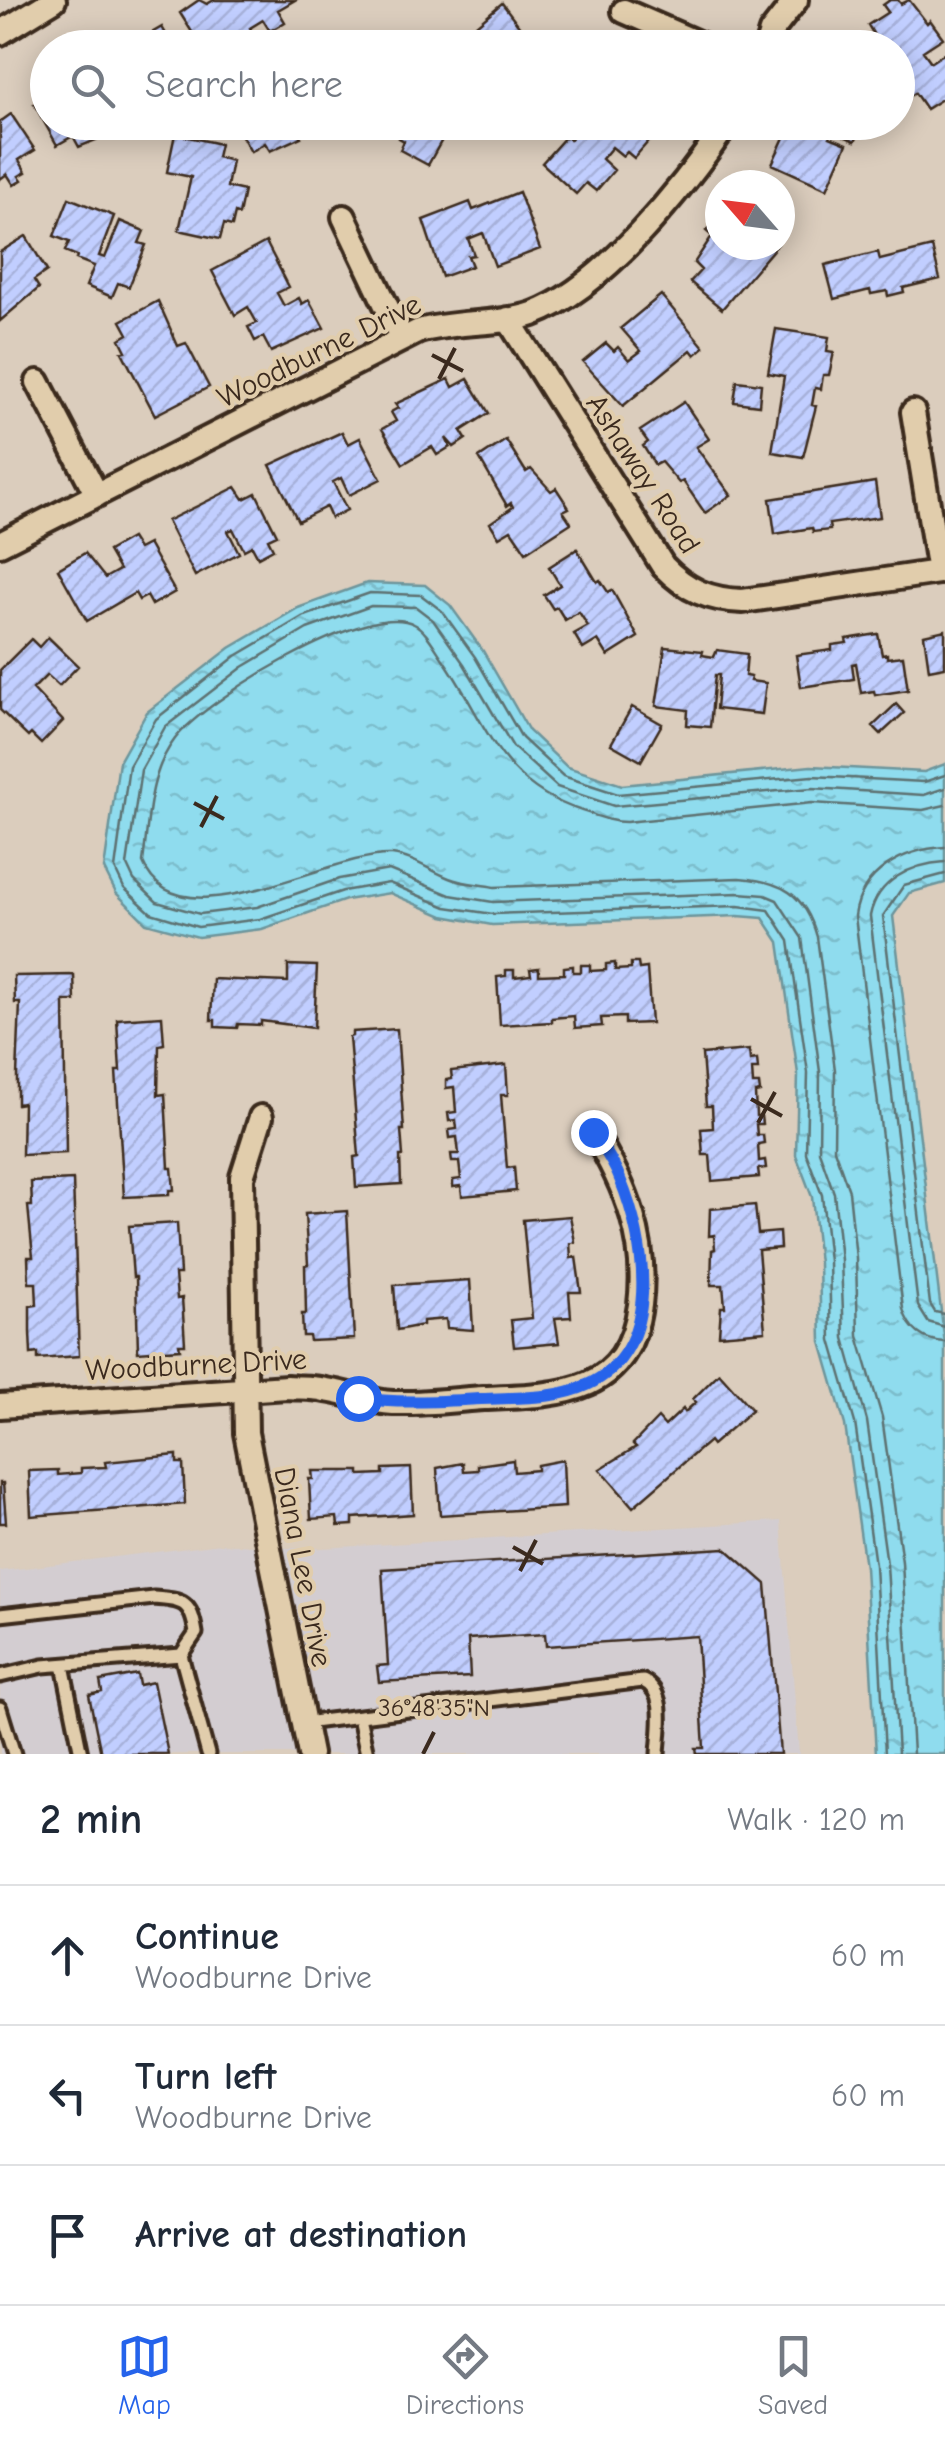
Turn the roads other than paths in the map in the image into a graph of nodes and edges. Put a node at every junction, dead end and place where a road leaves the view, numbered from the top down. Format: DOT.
graph roads {
  1 [pos="54,0"];
  2 [pos="796,0"];
  3 [pos="624,11"];
  4 [pos="668,30"];
  5 [pos="774,30"];
  6 [pos="0,33"];
  7 [pos="714,140"];
  8 [pos="344,217"];
  9 [pos="508,320"];
  10 [pos="402,339"];
  11 [pos="38,382"];
  12 [pos="913,412"];
  13 [pos="97,495"];
  14 [pos="0,544"];
  15 [pos="942,572"];
  16 [pos="261,1117"];
  17 [pos="593,1132"];
  18 [pos="245,1390"];
  19 [pos="0,1406"];
  20 [pos="0,1616"];
  21 [pos="180,1654"];
  22 [pos="62,1665"];
  23 [pos="0,1676"];
  24 [pos="0,1708"];
  25 [pos="359,1716"];
  26 [pos="304,1723"];
  27 [pos="14,1754"];
  28 [pos="81,1754"];
  29 [pos="208,1754"];
  30 [pos="310,1754"];
  31 [pos="367,1754"];
  32 [pos="658,1754"];
  1 -- 6 [label="street"];
  2 -- 5 [label="street"];
  3 -- 4 [label="street"];
  7 -- 9 [label="street, Woodburne Drive"];
  8 -- 10 [label="street"];
  9 -- 10 [label="street, Woodburne Drive"];
  9 -- 15 [label="street, Ashaway Road"];
  10 -- 13 [label="street, Woodburne Drive"];
  11 -- 13 [label="street"];
  12 -- 15 [label="street"];
  13 -- 14 [label="street, Woodburne Drive"];
  16 -- 18 [label="street, Diana Lee Drive"];
  17 -- 18 [label="street, Woodburne Drive"];
  18 -- 19 [label="street, Woodburne Drive"];
  18 -- 26 [label="street, Diana Lee Drive"];
  20 -- 21 [label="lane"];
  21 -- 22 [label="lane"];
  21 -- 29 [label="lane"];
  22 -- 23 [label="lane"];
  22 -- 28 [label="lane"];
  24 -- 27 [label="lane"];
  25 -- 26 [label="lane"];
  25 -- 31 [label="lane"];
  25 -- 32 [label="lane"];
  26 -- 30 [label="street, Diana Lee Drive"];
}
